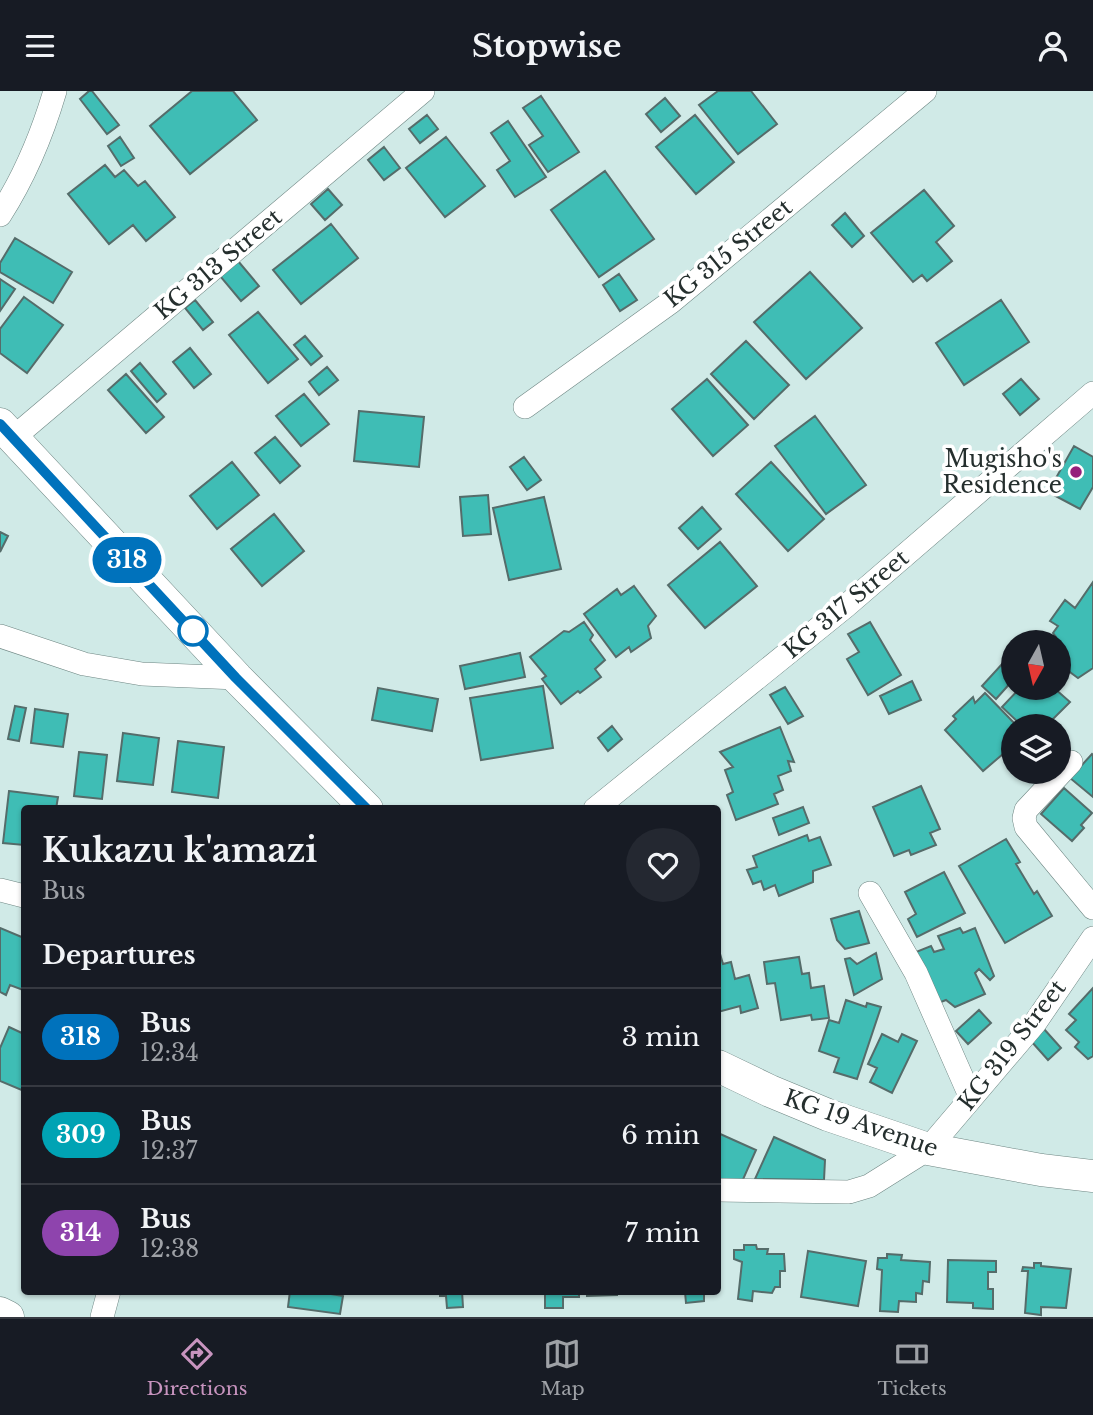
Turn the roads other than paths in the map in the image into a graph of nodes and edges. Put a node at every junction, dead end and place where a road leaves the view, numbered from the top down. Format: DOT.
graph roads {
  1 [pos="55,91"];
  2 [pos="422,91"];
  3 [pos="925,91"];
  4 [pos="0,215"];
  5 [pos="1093,393"];
  6 [pos="524,407"];
  7 [pos="6,431"];
  8 [pos="0,636"];
  9 [pos="236,678"];
  10 [pos="1050,784"];
  11 [pos="363,805"];
  12 [pos="600,805"];
  13 [pos="0,890"];
  14 [pos="870,893"];
  15 [pos="21,895"];
  16 [pos="1093,908"];
  17 [pos="1093,938"];
  18 [pos="721,1067"];
  19 [pos="971,1098"];
  20 [pos="928,1149"];
  21 [pos="1093,1176"];
  22 [pos="721,1190"];
  23 [pos="108,1295"];
  24 [pos="0,1313"];
  25 [pos="8,1317"];
  26 [pos="102,1317"];
  1 -- 4 [label="street"];
  2 -- 7 [label="street, KG 313 Street"];
  3 -- 6 [label="street, KG 315 Street"];
  5 -- 12 [label="street, KG 317 Street"];
  7 -- 9 [label="main road"];
  8 -- 9 [label="street"];
  9 -- 11 [label="main road"];
  10 -- 16 [label="street"];
  13 -- 15 [label="street"];
  14 -- 19 [label="street"];
  17 -- 19 [label="street, KG 319 Street"];
  18 -- 20 [label="main road, KG 19 Avenue"];
  19 -- 20 [label="street, KG 319 Street"];
  20 -- 21 [label="main road, KG 19 Avenue"];
  20 -- 22 [label="street, KG 319 Street"];
  23 -- 26 [label="street"];
  24 -- 25 [label="main road"];
}
